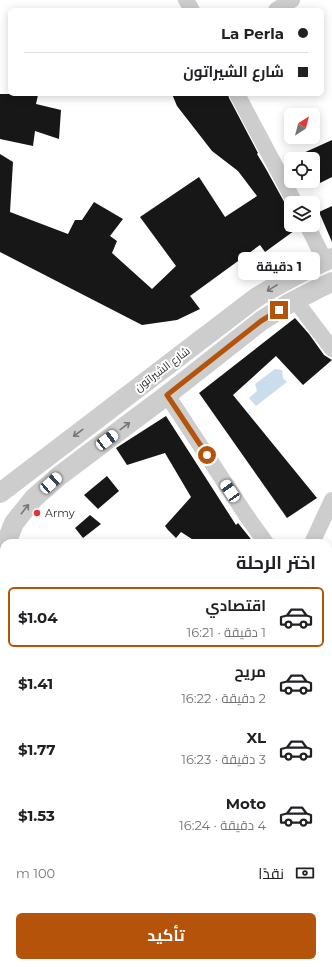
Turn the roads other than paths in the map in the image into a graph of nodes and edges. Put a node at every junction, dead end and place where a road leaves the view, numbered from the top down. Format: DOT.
graph roads {
  1 [pos="292,0"];
  2 [pos="279,8"];
  3 [pos="238,96"];
  4 [pos="291,196"];
  5 [pos="311,232"];
  6 [pos="329,259"];
  7 [pos="332,282"];
  8 [pos="295,300"];
  9 [pos="332,349"];
  10 [pos="167,395"];
  11 [pos="0,493"];
  12 [pos="332,500"];
  13 [pos="327,522"];
  14 [pos="8,539"];
  15 [pos="263,539"];
  16 [pos="315,539"];
  1 -- 2 [label="street"];
  3 -- 4 [label="street"];
  5 -- 6 [label="street"];
  6 -- 11 [label="street, شارع الشيراتون, one-way"];
  7 -- 8 [label="street, شارع الشيراتون"];
  8 -- 9 [label="street"];
  8 -- 10 [label="street, شارع الشيراتون"];
  14 -- 10 [label="street, شارع الشيراتون, one-way"];
  10 -- 15 [label="street"];
  12 -- 13 [label="street"];
  13 -- 16 [label="street"];
}
